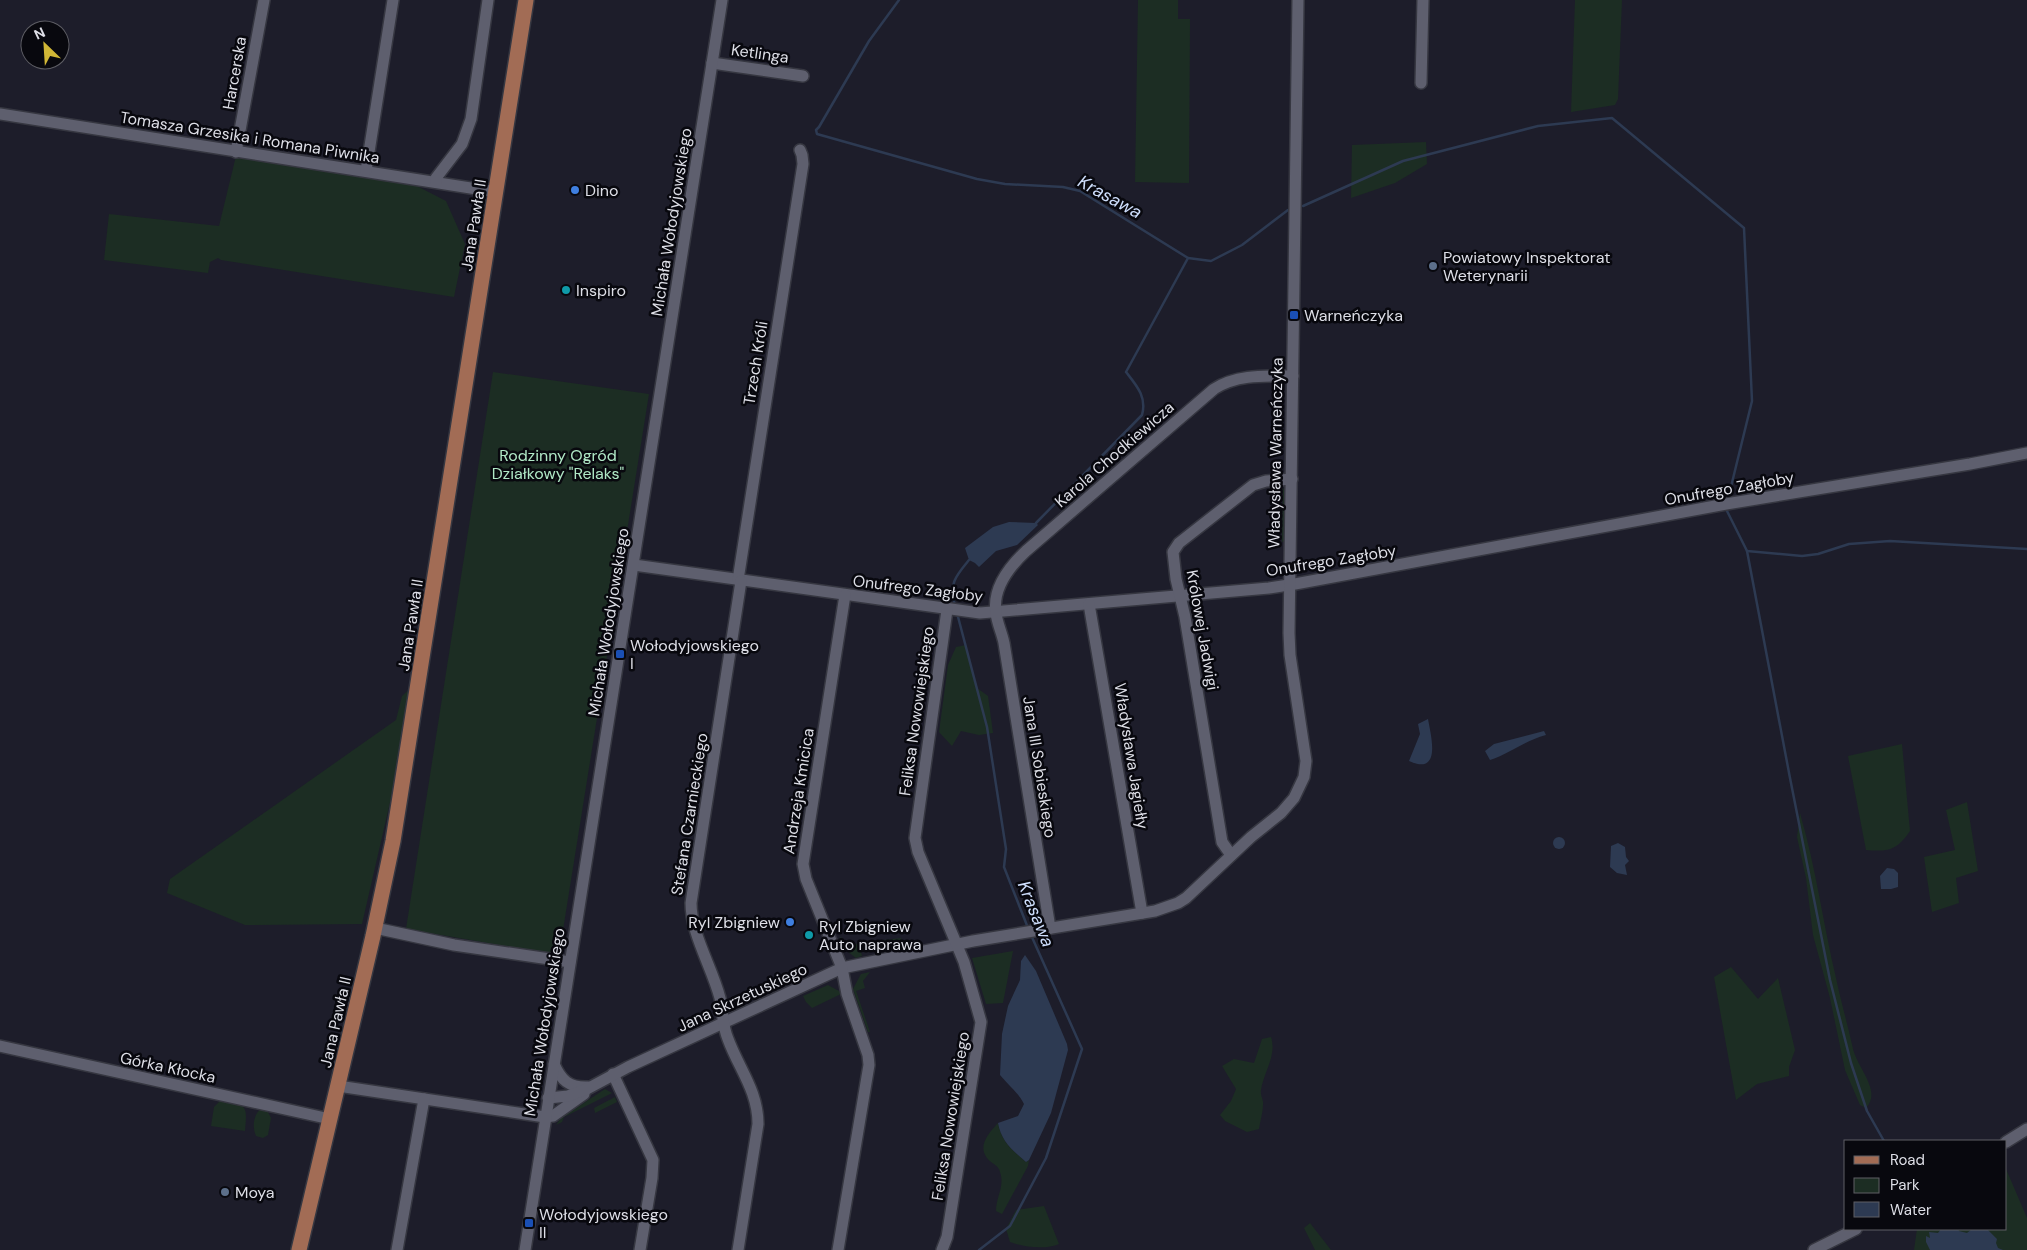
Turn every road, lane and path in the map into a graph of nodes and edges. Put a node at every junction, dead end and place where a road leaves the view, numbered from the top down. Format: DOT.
graph roads {
  1 [pos="264,0"];
  2 [pos="393,0"];
  3 [pos="488,0"];
  4 [pos="526,0"];
  5 [pos="722,0"];
  6 [pos="1298,0"];
  7 [pos="1423,0"];
  8 [pos="712,63"];
  9 [pos="803,76"];
  10 [pos="1421,83"];
  11 [pos="0,114"];
  12 [pos="800,150"];
  13 [pos="236,152"];
  14 [pos="366,171"];
  15 [pos="436,182"];
  16 [pos="496,192"];
  17 [pos="1293,376"];
  18 [pos="2027,453"];
  19 [pos="1292,479"];
  20 [pos="634,565"];
  21 [pos="739,581"];
  22 [pos="1289,585"];
  23 [pos="845,595"];
  24 [pos="1180,595"];
  25 [pos="1090,604"];
  26 [pos="953,610"];
  27 [pos="996,612"];
  28 [pos="1231,855"];
  29 [pos="1142,913"];
  30 [pos="374,928"];
  31 [pos="1050,928"];
  32 [pos="957,945"];
  33 [pos="570,962"];
  34 [pos="842,968"];
  35 [pos="723,1023"];
  36 [pos="0,1046"];
  37 [pos="554,1064"];
  38 [pos="613,1074"];
  39 [pos="596,1084"];
  40 [pos="338,1086"];
  41 [pos="548,1098"];
  42 [pos="424,1099"];
  43 [pos="545,1117"];
  44 [pos="330,1119"];
  45 [pos="2027,1129"];
  46 [pos="2007,1141"];
  47 [pos="1854,1230"];
  48 [pos="299,1250"];
  49 [pos="398,1250"];
  50 [pos="525,1250"];
  51 [pos="640,1250"];
  52 [pos="738,1250"];
  53 [pos="838,1250"];
  54 [pos="942,1250"];
  55 [pos="1814,1250"];
  1 -- 13 [label="street, Harcerska"];
  2 -- 14 [label="street"];
  3 -- 15 [label="street"];
  4 -- 16 [label="main road, Jana Pawła II"];
  5 -- 8 [label="street, Michała Wołodyjowskiego"];
  6 -- 17 [label="street, Władysława Warneńczyka"];
  7 -- 10 [label="street"];
  8 -- 9 [label="street, Ketlinga"];
  8 -- 20 [label="street, Michała Wołodyjowskiego"];
  11 -- 13 [label="street, Tomasza Grzesika i Romana Piwnika"];
  12 -- 21 [label="street, Trzech Króli"];
  13 -- 14 [label="street, Tomasza Grzesika i Romana Piwnika"];
  14 -- 15 [label="street, Tomasza Grzesika i Romana Piwnika"];
  15 -- 16 [label="street, Tomasza Grzesika i Romana Piwnika"];
  16 -- 30 [label="main road, Jana Pawła II"];
  17 -- 19 [label="street, Władysława Warneńczyka"];
  17 -- 27 [label="street, Karola Chodkiewicza"];
  18 -- 22 [label="street, Onufrego Zagłoby"];
  19 -- 22 [label="street, Władysława Warneńczyka"];
  19 -- 24 [label="street, Królowej Jadwigi"];
  20 -- 21 [label="street, Onufrego Zagłoby"];
  20 -- 33 [label="street, Michała Wołodyjowskiego"];
  21 -- 23 [label="street, Onufrego Zagłoby"];
  21 -- 35 [label="street, Stefana Czarnieckiego"];
  22 -- 24 [label="street, Onufrego Zagłoby"];
  22 -- 28 [label="street, Władysława Warneńczyka"];
  23 -- 26 [label="street, Onufrego Zagłoby"];
  23 -- 34 [label="street, Andrzeja Kmicica"];
  24 -- 25 [label="street, Onufrego Zagłoby"];
  24 -- 28 [label="street, Królowej Jadwigi"];
  25 -- 27 [label="street, Onufrego Zagłoby"];
  25 -- 29 [label="street, Władysława Jagiełły"];
  26 -- 27 [label="street, Onufrego Zagłoby"];
  26 -- 32 [label="street, Feliksa Nowowiejskiego"];
  27 -- 31 [label="street, Jana III Sobieskiego"];
  28 -- 29 [label="street, Władysława Warneńczyka"];
  29 -- 31 [label="street, Jana Skrzetuskiego"];
  30 -- 33 [label="street"];
  30 -- 40 [label="main road, Jana Pawła II"];
  31 -- 32 [label="street, Jana Skrzetuskiego"];
  32 -- 34 [label="street, Jana Skrzetuskiego"];
  32 -- 54 [label="street, Feliksa Nowowiejskiego"];
  33 -- 37 [label="street, Michała Wołodyjowskiego"];
  34 -- 35 [label="street, Jana Skrzetuskiego"];
  34 -- 53 [label="street, Andrzeja Kmicica"];
  35 -- 38 [label="street, Jana Skrzetuskiego"];
  35 -- 52 [label="street, Stefana Czarnieckiego"];
  36 -- 44 [label="street, Górka Kłocka"];
  37 -- 39 [label="street, Jana Skrzetuskiego"];
  37 -- 41 [label="street, Michała Wołodyjowskiego"];
  38 -- 39 [label="street, Jana Skrzetuskiego"];
  38 -- 51 [label="street"];
  39 -- 41 [label="street, Jana Skrzetuskiego"];
  39 -- 43 [label="street, Jana Skrzetuskiego"];
  40 -- 42 [label="street"];
  40 -- 44 [label="main road, Jana Pawła II"];
  41 -- 43 [label="street, Michała Wołodyjowskiego"];
  42 -- 43 [label="street"];
  42 -- 49 [label="street"];
  43 -- 50 [label="street, Michała Wołodyjowskiego"];
  44 -- 48 [label="main road, Jana Pawła II"];
  45 -- 46 [label="street"];
  47 -- 55 [label="street"];
}
